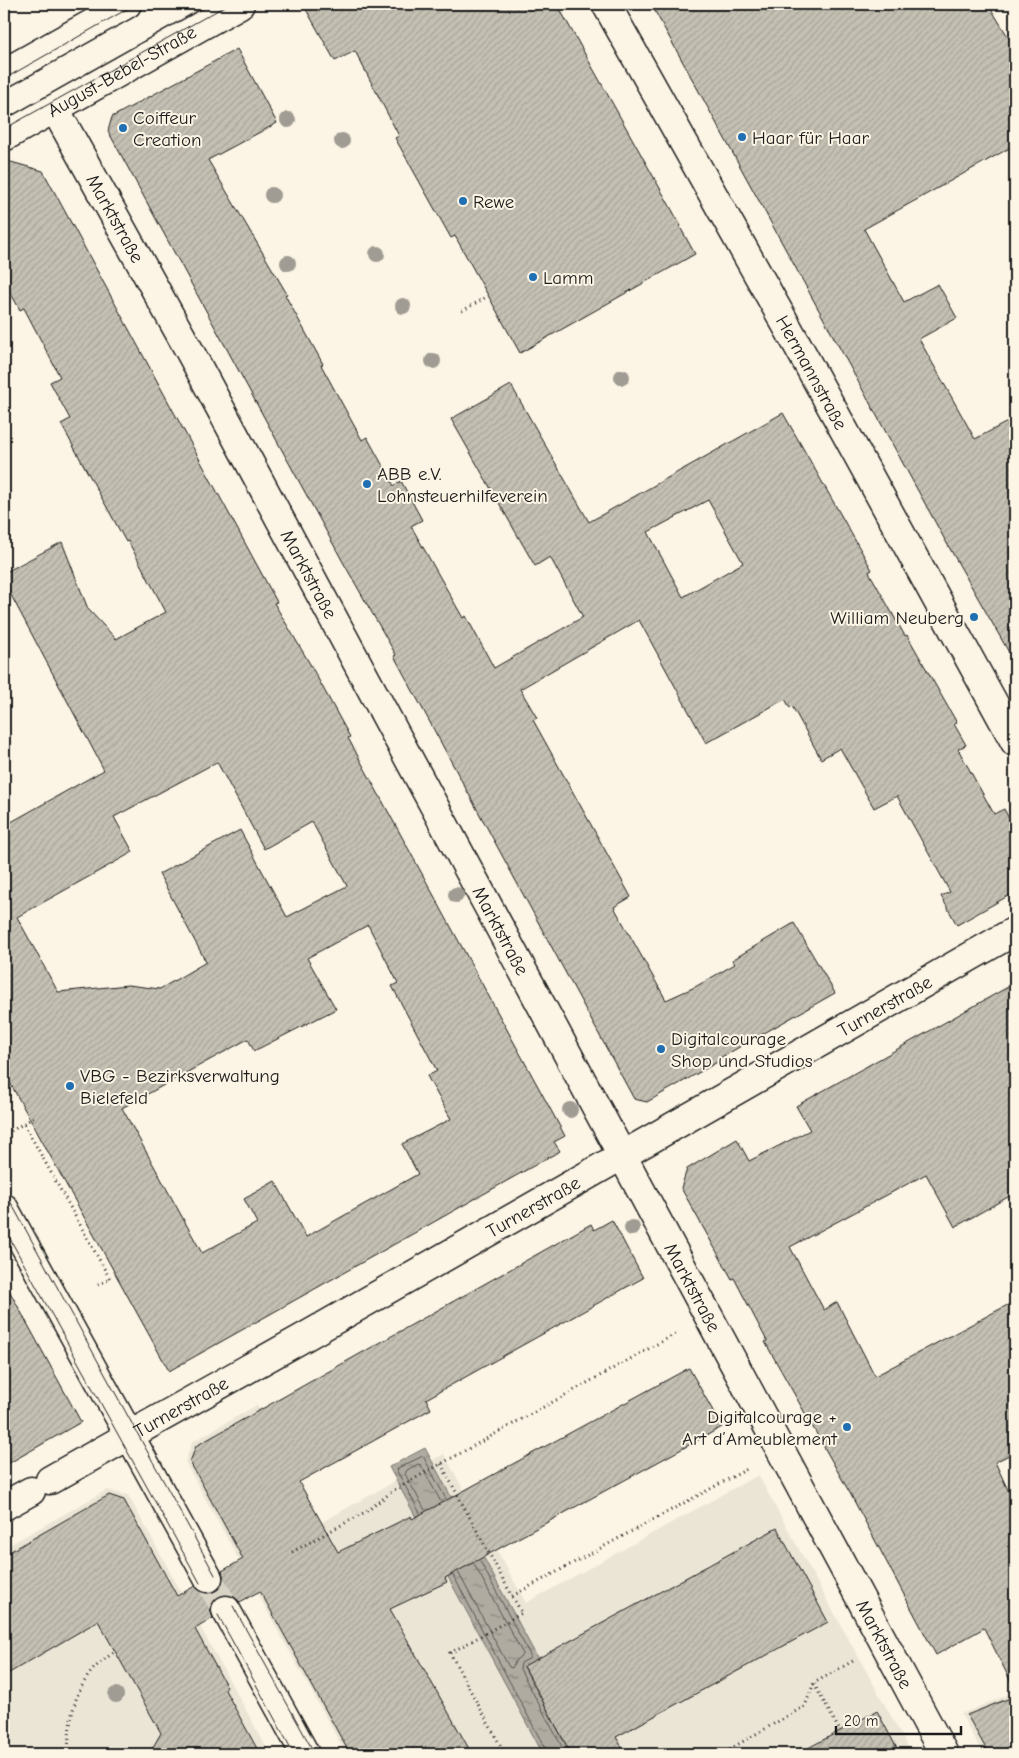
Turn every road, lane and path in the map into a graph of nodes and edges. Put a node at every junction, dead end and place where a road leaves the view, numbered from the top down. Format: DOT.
graph roads {
  1 [pos="126,4"];
  2 [pos="240,4"];
  3 [pos="606,4"];
  4 [pos="4,73"];
  5 [pos="55,109"];
  6 [pos="4,137"];
  7 [pos="488,296"];
  8 [pos="462,310"];
  9 [pos="1015,742"];
  10 [pos="1015,931"];
  11 [pos="36,1116"];
  12 [pos="24,1124"];
  13 [pos="11,1131"];
  14 [pos="622,1155"];
  15 [pos="4,1208"];
  16 [pos="98,1285"];
  17 [pos="708,1316"];
  18 [pos="130,1435"];
  19 [pos="441,1464"];
  20 [pos="751,1467"];
  21 [pos="4,1506"];
  22 [pos="292,1552"];
  23 [pos="208,1578"];
  24 [pos="512,1596"];
  25 [pos="226,1610"];
  26 [pos="115,1651"];
  27 [pos="854,1661"];
  28 [pos="814,1683"];
  29 [pos="840,1731"];
  30 [pos="68,1754"];
  31 [pos="305,1754"];
  32 [pos="505,1754"];
  33 [pos="721,1754"];
  34 [pos="944,1754"];
  1 -- 4 [label="street"];
  2 -- 5 [label="street, August-Bebel-Straße"];
  3 -- 9 [label="street, Hermannstraße"];
  5 -- 6 [label="street, August-Bebel-Straße"];
  5 -- 14 [label="street, Marktstraße"];
  7 -- 8 [label="path"];
  10 -- 14 [label="street, Turnerstraße"];
  11 -- 12 [label="path"];
  12 -- 13 [label="path"];
  12 -- 16 [label="path"];
  14 -- 17 [label="street, Marktstraße"];
  14 -- 18 [label="street, Turnerstraße"];
  15 -- 18 [label="street"];
  17 -- 19 [label="path"];
  17 -- 34 [label="street, Marktstraße"];
  18 -- 21 [label="street, Turnerstraße"];
  18 -- 23 [label="street"];
  19 -- 22 [label="path"];
  19 -- 24 [label="path"];
  20 -- 24 [label="path"];
  24 -- 32 [label="path"];
  25 -- 31 [label="street"];
  26 -- 30 [label="path"];
  27 -- 28 [label="path"];
  28 -- 29 [label="path"];
  28 -- 33 [label="path"];
}
